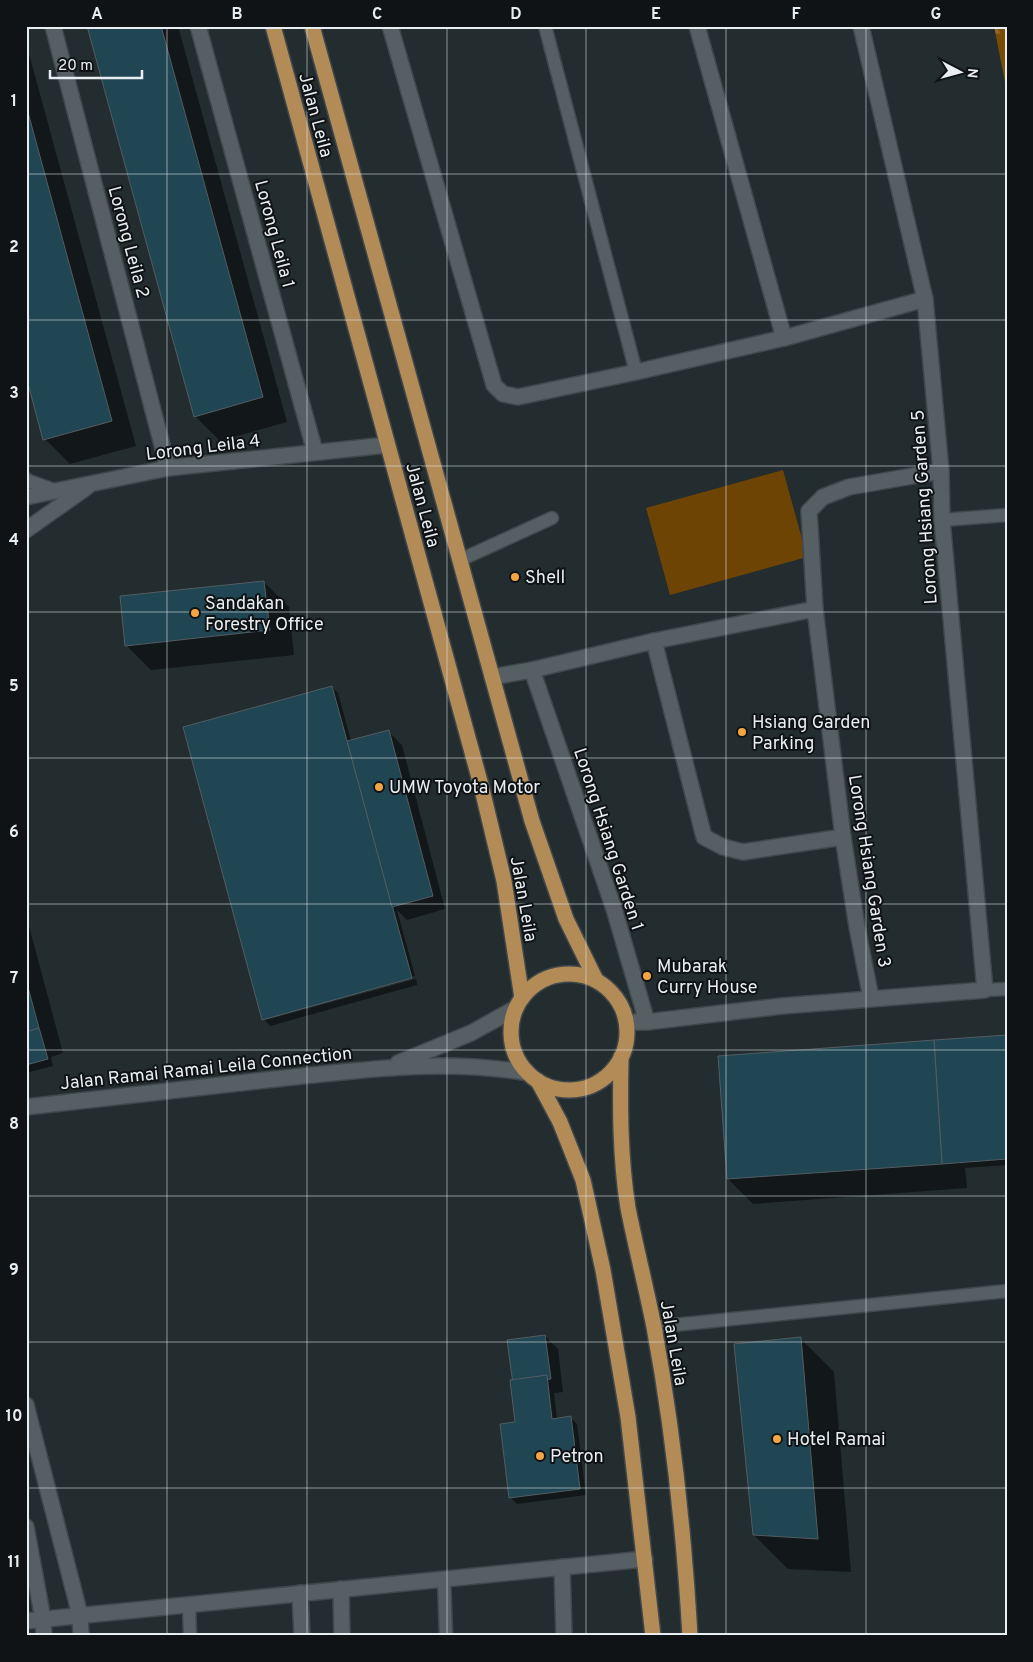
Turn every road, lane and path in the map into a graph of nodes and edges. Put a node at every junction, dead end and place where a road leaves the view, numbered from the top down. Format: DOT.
graph roads {
  1 [pos="53,26"];
  2 [pos="198,26"];
  3 [pos="273,26"];
  4 [pos="312,26"];
  5 [pos="390,26"];
  6 [pos="545,26"];
  7 [pos="697,26"];
  8 [pos="861,26"];
  9 [pos="925,299"];
  10 [pos="784,338"];
  11 [pos="636,372"];
  12 [pos="387,444"];
  13 [pos="315,452"];
  14 [pos="168,468"];
  15 [pos="941,471"];
  16 [pos="26,479"];
  17 [pos="93,483"];
  18 [pos="57,491"];
  19 [pos="26,498"];
  20 [pos="1007,515"];
  21 [pos="552,518"];
  22 [pos="942,520"];
  23 [pos="26,530"];
  24 [pos="460,560"];
  25 [pos="815,609"];
  26 [pos="654,641"];
  27 [pos="532,670"];
  28 [pos="492,677"];
  29 [pos="843,836"];
  30 [pos="596,980"];
  31 [pos="1007,989"];
  32 [pos="985,990"];
  33 [pos="871,998"];
  34 [pos="519,1003"];
  35 [pos="626,1022"];
  36 [pos="647,1022"];
  37 [pos="621,1056"];
  38 [pos="390,1067"];
  39 [pos="533,1077"];
  40 [pos="26,1107"];
  41 [pos="1007,1291"];
  42 [pos="654,1327"];
  43 [pos="26,1405"];
  44 [pos="26,1528"];
  45 [pos="645,1559"];
  46 [pos="562,1567"];
  47 [pos="444,1579"];
  48 [pos="341,1589"];
  49 [pos="300,1593"];
  50 [pos="189,1604"];
  51 [pos="80,1615"];
  52 [pos="43,1619"];
  53 [pos="26,1621"];
  54 [pos="44,1636"];
  55 [pos="81,1636"];
  56 [pos="190,1636"];
  57 [pos="302,1636"];
  58 [pos="342,1636"];
  59 [pos="446,1636"];
  60 [pos="564,1636"];
  61 [pos="653,1636"];
  62 [pos="690,1636"];
  1 -- 14 [label="street, Lorong Leila 2"];
  2 -- 13 [label="street, Lorong Leila 1"];
  3 -- 12 [label="main road, Jalan Leila"];
  4 -- 24 [label="main road, Jalan Leila"];
  5 -- 11 [label="street"];
  6 -- 11 [label="lane"];
  7 -- 10 [label="street"];
  8 -- 9 [label="street, Lorong Hsiang Garden 5"];
  9 -- 10 [label="street"];
  9 -- 15 [label="street, Lorong Hsiang Garden 5"];
  10 -- 11 [label="street"];
  12 -- 13 [label="street, Lorong Leila 4"];
  12 -- 34 [label="main road, Jalan Leila"];
  13 -- 14 [label="street, Lorong Leila 4"];
  14 -- 17 [label="street, Lorong Leila 4"];
  15 -- 22 [label="street, Lorong Hsiang Garden 5"];
  15 -- 25 [label="street, Lorong Hsiang Garden 3"];
  16 -- 18 [label="lane"];
  17 -- 18 [label="street, Lorong Leila 4"];
  17 -- 23 [label="street"];
  18 -- 19 [label="street, Lorong Leila 4"];
  20 -- 22 [label="lane"];
  21 -- 24 [label="lane"];
  22 -- 32 [label="street, Lorong Hsiang Garden 5"];
  24 -- 28 [label="main road, Jalan Leila"];
  25 -- 26 [label="street"];
  25 -- 29 [label="street, Lorong Hsiang Garden 3"];
  26 -- 27 [label="street"];
  26 -- 29 [label="street"];
  27 -- 28 [label="street"];
  27 -- 36 [label="street, Lorong Hsiang Garden 1"];
  28 -- 30 [label="main road, Jalan Leila"];
  29 -- 33 [label="street, Lorong Hsiang Garden 3"];
  30 -- 34 [label="main road"];
  30 -- 35 [label="main road"];
  31 -- 32 [label="lane"];
  32 -- 33 [label="street"];
  33 -- 36 [label="street"];
  34 -- 38 [label="street, Jalan Ramai Ramai Leila Connection"];
  34 -- 39 [label="main road"];
  35 -- 36 [label="street"];
  35 -- 37 [label="main road"];
  37 -- 39 [label="main road"];
  37 -- 42 [label="main road, Jalan Leila"];
  38 -- 39 [label="street, Jalan Ramai Ramai Leila Connection"];
  38 -- 40 [label="street, Jalan Ramai Ramai Leila Connection"];
  39 -- 45 [label="main road"];
  41 -- 42 [label="lane"];
  42 -- 62 [label="main road, Jalan Leila"];
  43 -- 51 [label="street"];
  44 -- 52 [label="street"];
  45 -- 46 [label="street"];
  45 -- 61 [label="main road"];
  46 -- 47 [label="street"];
  46 -- 60 [label="street"];
  47 -- 48 [label="street"];
  47 -- 59 [label="lane"];
  48 -- 49 [label="street"];
  48 -- 58 [label="street"];
  49 -- 50 [label="street"];
  49 -- 57 [label="street"];
  50 -- 51 [label="street"];
  50 -- 56 [label="lane"];
  51 -- 52 [label="street"];
  51 -- 55 [label="street"];
  52 -- 53 [label="street"];
  52 -- 54 [label="street"];
}
